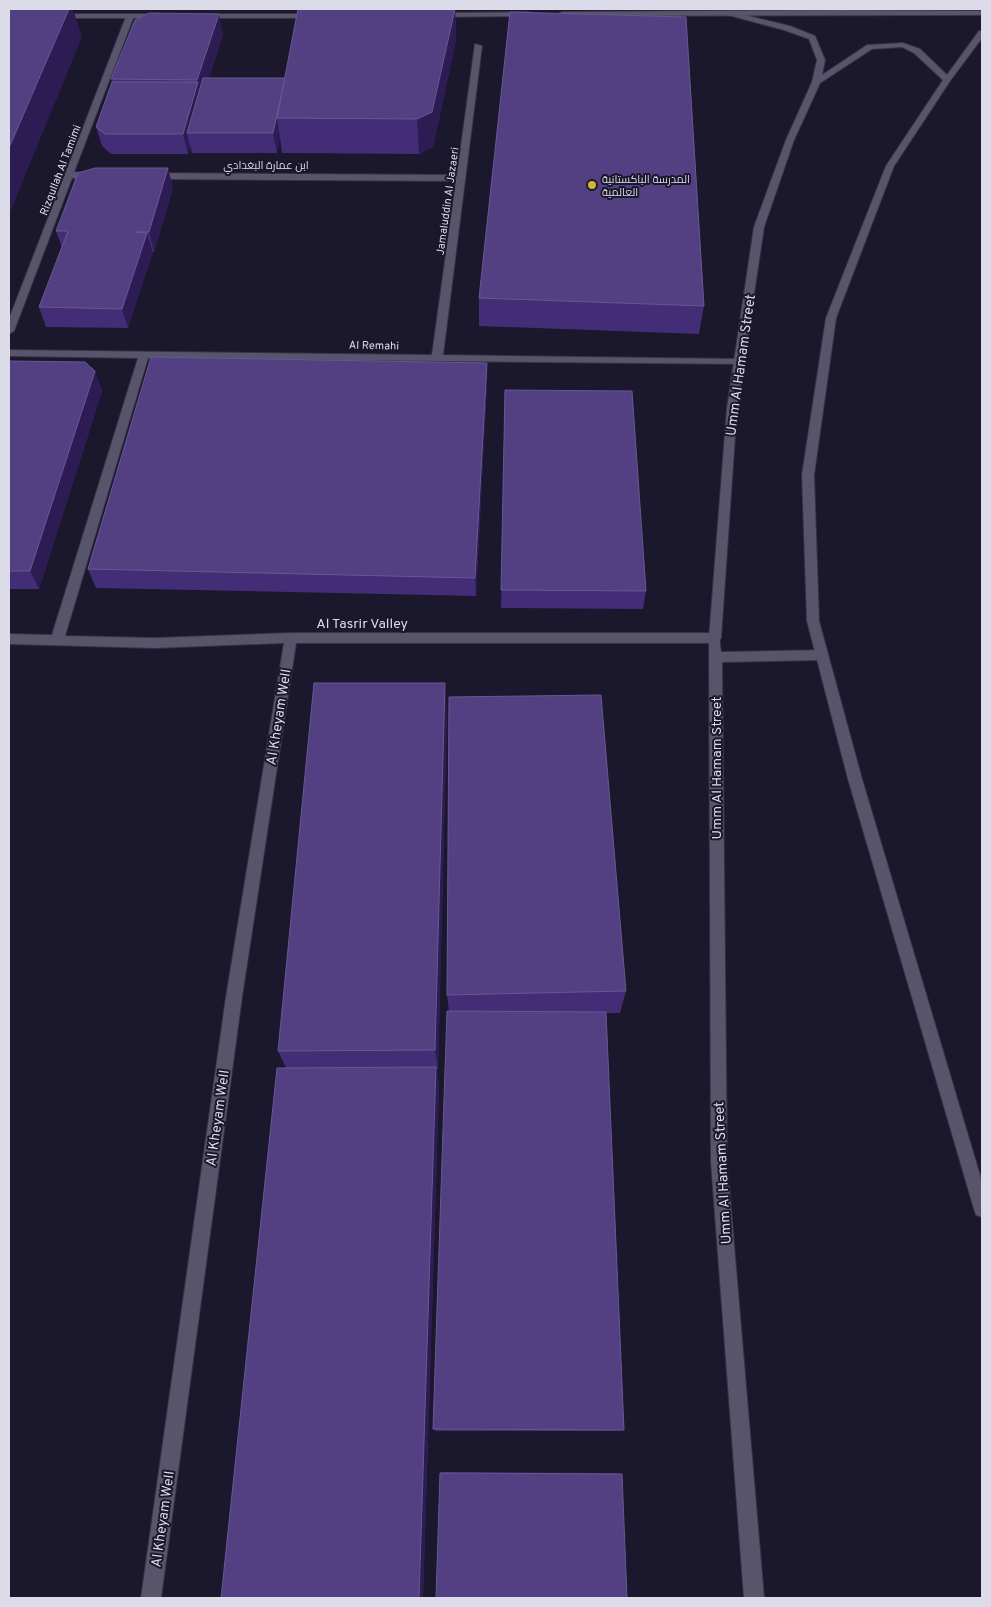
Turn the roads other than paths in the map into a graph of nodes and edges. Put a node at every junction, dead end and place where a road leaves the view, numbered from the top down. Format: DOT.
graph roads {
  1 [pos="732,13"];
  2 [pos="982,13"];
  3 [pos="534,14"];
  4 [pos="554,14"];
  5 [pos="426,15"];
  6 [pos="46,16"];
  7 [pos="130,16"];
  8 [pos="170,16"];
  9 [pos="190,16"];
  10 [pos="328,16"];
  11 [pos="982,33"];
  12 [pos="478,46"];
  13 [pos="947,80"];
  14 [pos="816,82"];
  15 [pos="70,175"];
  16 [pos="109,176"];
  17 [pos="139,176"];
  18 [pos="461,178"];
  19 [pos="9,331"];
  20 [pos="9,353"];
  21 [pos="144,354"];
  22 [pos="437,358"];
  23 [pos="739,362"];
  24 [pos="291,638"];
  25 [pos="715,638"];
  26 [pos="9,639"];
  27 [pos="57,640"];
  28 [pos="822,654"];
  29 [pos="715,657"];
  30 [pos="982,1209"];
  31 [pos="151,1598"];
  32 [pos="754,1598"];
  1 -- 2 [label="street"];
  1 -- 4 [label="street"];
  1 -- 14 [label="street, Umm Al Hamam Street"];
  3 -- 5 [label="street"];
  6 -- 7 [label="street"];
  7 -- 8 [label="street"];
  7 -- 15 [label="street, Rizqullah Al Tamimi"];
  9 -- 10 [label="street"];
  11 -- 13 [label="street"];
  12 -- 18 [label="street, Jamaluddin Al Jazaeri"];
  13 -- 14 [label="street"];
  13 -- 28 [label="street"];
  14 -- 23 [label="street, Umm Al Hamam Street"];
  15 -- 16 [label="street"];
  15 -- 19 [label="street, Rizqullah Al Tamimi"];
  17 -- 18 [label="street, ابن عمارة البغدادي"];
  18 -- 22 [label="street, Jamaluddin Al Jazaeri"];
  20 -- 21 [label="street, Al Remahi"];
  21 -- 22 [label="street, Al Remahi"];
  21 -- 27 [label="street"];
  22 -- 23 [label="street, Al Remahi"];
  23 -- 25 [label="street, Umm Al Hamam Street"];
  24 -- 25 [label="street, Al Tasrir Valley"];
  24 -- 27 [label="street, Al Tasrir Valley"];
  24 -- 31 [label="street, Al Kheyam Well"];
  25 -- 29 [label="street, Umm Al Hamam Street"];
  26 -- 27 [label="street, Al Tasrir Valley"];
  28 -- 29 [label="street"];
  28 -- 30 [label="street"];
  29 -- 32 [label="street, Umm Al Hamam Street"];
}
